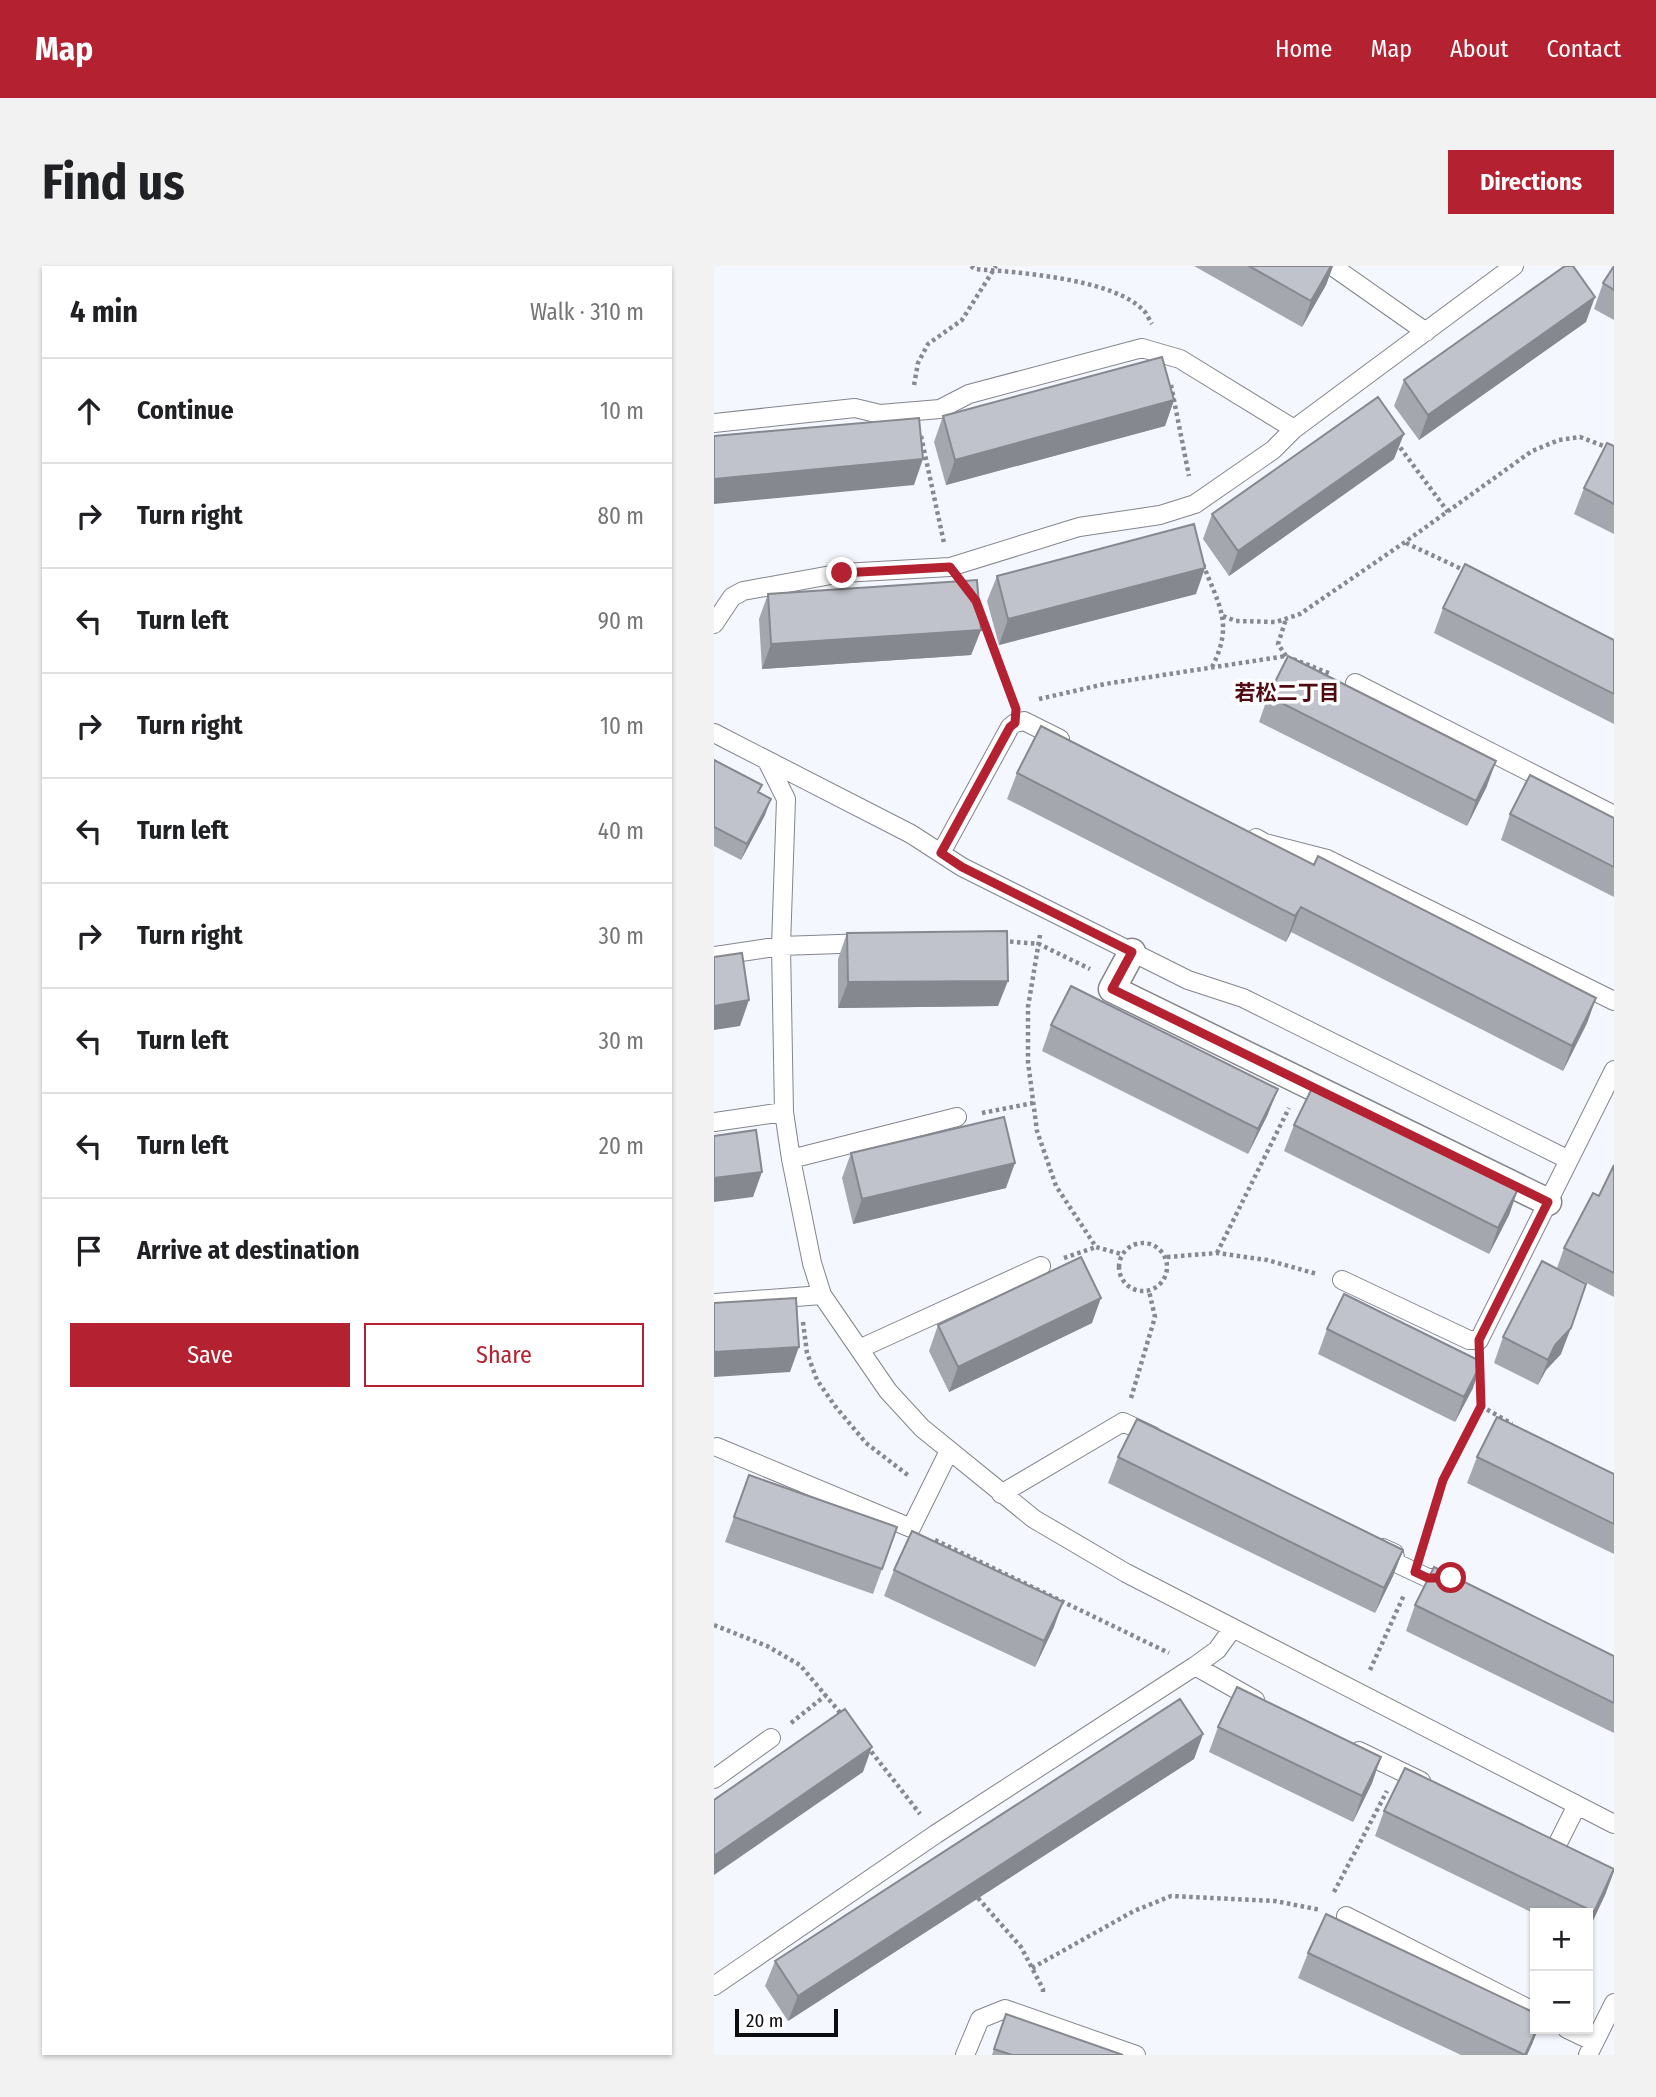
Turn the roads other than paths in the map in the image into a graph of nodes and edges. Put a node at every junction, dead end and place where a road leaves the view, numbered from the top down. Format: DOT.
graph roads {
  1 [pos="1332,266"];
  2 [pos="1514,266"];
  3 [pos="1426,332"];
  4 [pos="714,423"];
  5 [pos="1294,429"];
  6 [pos="714,624"];
  7 [pos="1354,683"];
  8 [pos="714,733"];
  9 [pos="1072,745"];
  10 [pos="767,761"];
  11 [pos="1614,816"];
  12 [pos="1241,831"];
  13 [pos="941,853"];
  14 [pos="886,943"];
  15 [pos="781,946"];
  16 [pos="1132,952"];
  17 [pos="714,956"];
  18 [pos="1614,1001"];
  19 [pos="1614,1070"];
  20 [pos="784,1112"];
  21 [pos="957,1117"];
  22 [pos="714,1122"];
  23 [pos="791,1159"];
  24 [pos="1569,1160"];
  25 [pos="1548,1202"];
  26 [pos="1041,1266"];
  27 [pos="1342,1280"];
  28 [pos="822,1295"];
  29 [pos="714,1303"];
  30 [pos="859,1349"];
  31 [pos="1173,1446"];
  32 [pos="717,1447"];
  33 [pos="949,1451"];
  34 [pos="1001,1494"];
  35 [pos="1369,1541"];
  36 [pos="1462,1584"];
  37 [pos="1233,1628"];
  38 [pos="1195,1666"];
  39 [pos="1265,1705"];
  40 [pos="771,1738"];
  41 [pos="1338,1740"];
  42 [pos="714,1779"];
  43 [pos="1435,1788"];
  44 [pos="1577,1805"];
  45 [pos="1614,1824"];
  46 [pos="1556,1847"];
  47 [pos="1346,1916"];
  48 [pos="714,1986"];
  49 [pos="1614,2003"];
  50 [pos="1530,2009"];
  51 [pos="1573,2034"];
  52 [pos="1591,2049"];
  53 [pos="965,2055"];
  54 [pos="1136,2055"];
  1 -- 3 [label="lane"];
  2 -- 3 [label="lane"];
  3 -- 5 [label="lane"];
  4 -- 5 [label="lane"];
  5 -- 6 [label="lane"];
  7 -- 11 [label="lane"];
  8 -- 10 [label="lane"];
  9 -- 13 [label="lane"];
  10 -- 13 [label="lane"];
  10 -- 15 [label="lane"];
  12 -- 18 [label="lane"];
  13 -- 16 [label="lane"];
  14 -- 15 [label="lane"];
  15 -- 17 [label="lane"];
  15 -- 20 [label="lane"];
  16 -- 24 [label="lane"];
  16 -- 25 [label="street"];
  19 -- 24 [label="lane"];
  20 -- 22 [label="lane"];
  20 -- 23 [label="lane"];
  21 -- 23 [label="lane"];
  23 -- 28 [label="lane"];
  24 -- 25 [label="lane"];
  25 -- 27 [label="lane"];
  26 -- 30 [label="lane"];
  28 -- 29 [label="lane"];
  28 -- 30 [label="lane"];
  30 -- 33 [label="lane"];
  31 -- 34 [label="lane"];
  32 -- 33 [label="lane"];
  33 -- 34 [label="lane"];
  34 -- 37 [label="lane"];
  35 -- 36 [label="lane"];
  37 -- 38 [label="lane"];
  37 -- 44 [label="lane"];
  38 -- 39 [label="lane"];
  38 -- 48 [label="lane"];
  40 -- 42 [label="lane"];
  41 -- 43 [label="lane"];
  44 -- 45 [label="lane"];
  44 -- 46 [label="lane"];
  47 -- 50 [label="lane"];
  49 -- 52 [label="lane"];
  51 -- 52 [label="lane"];
  53 -- 54 [label="lane"];
}
